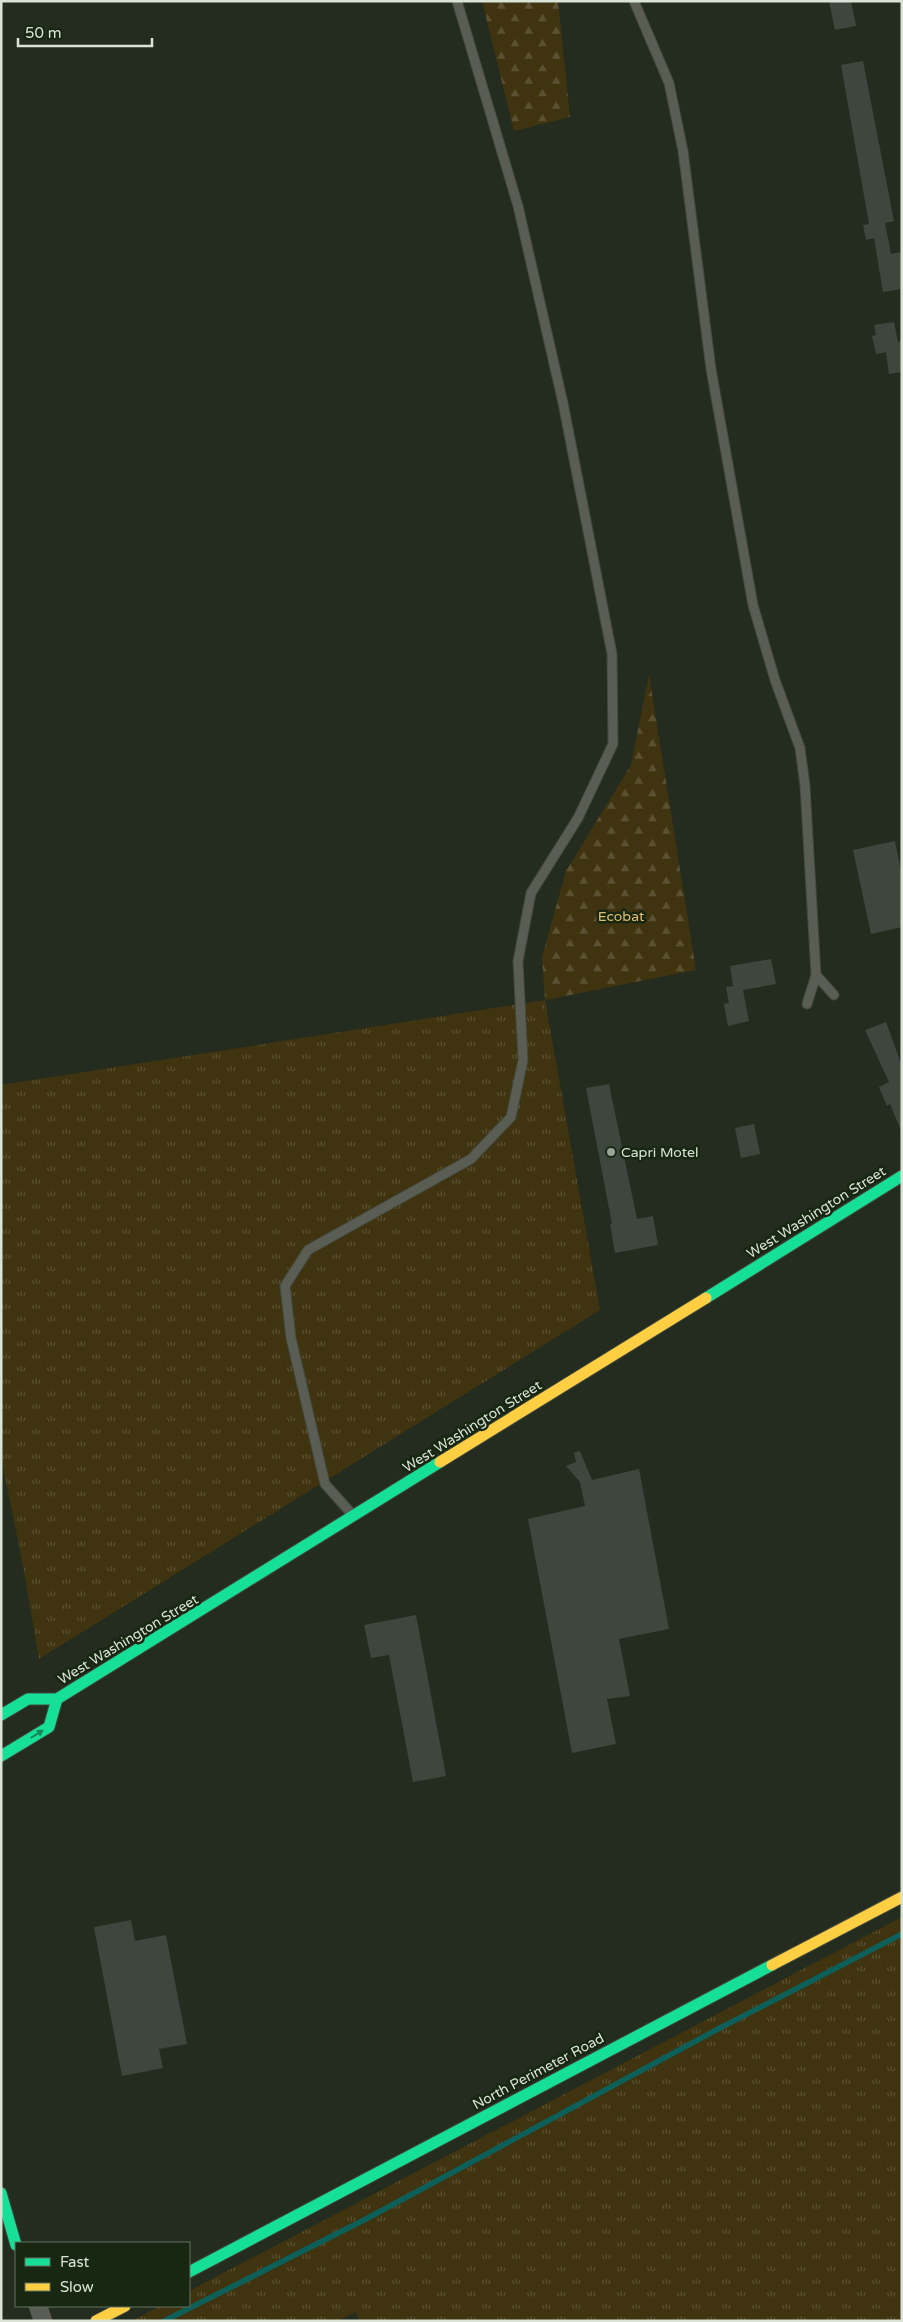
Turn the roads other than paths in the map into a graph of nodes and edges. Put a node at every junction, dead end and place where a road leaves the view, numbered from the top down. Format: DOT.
graph roads {
  1 [pos="457,1"];
  2 [pos="634,1"];
  3 [pos="816,975"];
  4 [pos="834,995"];
  5 [pos="807,1004"];
  6 [pos="902,1176"];
  7 [pos="354,1517"];
  8 [pos="57,1699"];
  9 [pos="1,1715"];
  10 [pos="1,1756"];
  11 [pos="902,1897"];
  12 [pos="1,2192"];
  13 [pos="15,2242"];
  14 [pos="190,2271"];
  15 [pos="38,2307"];
  16 [pos="123,2307"];
  17 [pos="43,2321"];
  18 [pos="96,2321"];
  1 -- 7 [label="lane"];
  2 -- 3 [label="lane"];
  3 -- 4 [label="lane"];
  3 -- 5 [label="lane"];
  6 -- 7 [label="main road, West Washington Street"];
  7 -- 8 [label="main road, West Washington Street"];
  8 -- 9 [label="main road, West Washington Street"];
  10 -- 8 [label="main road, West Washington Street, one-way"];
  11 -- 14 [label="main road, North Perimeter Road"];
  12 -- 13 [label="main road"];
  15 -- 17 [label="street"];
  16 -- 18 [label="main road"];
}
